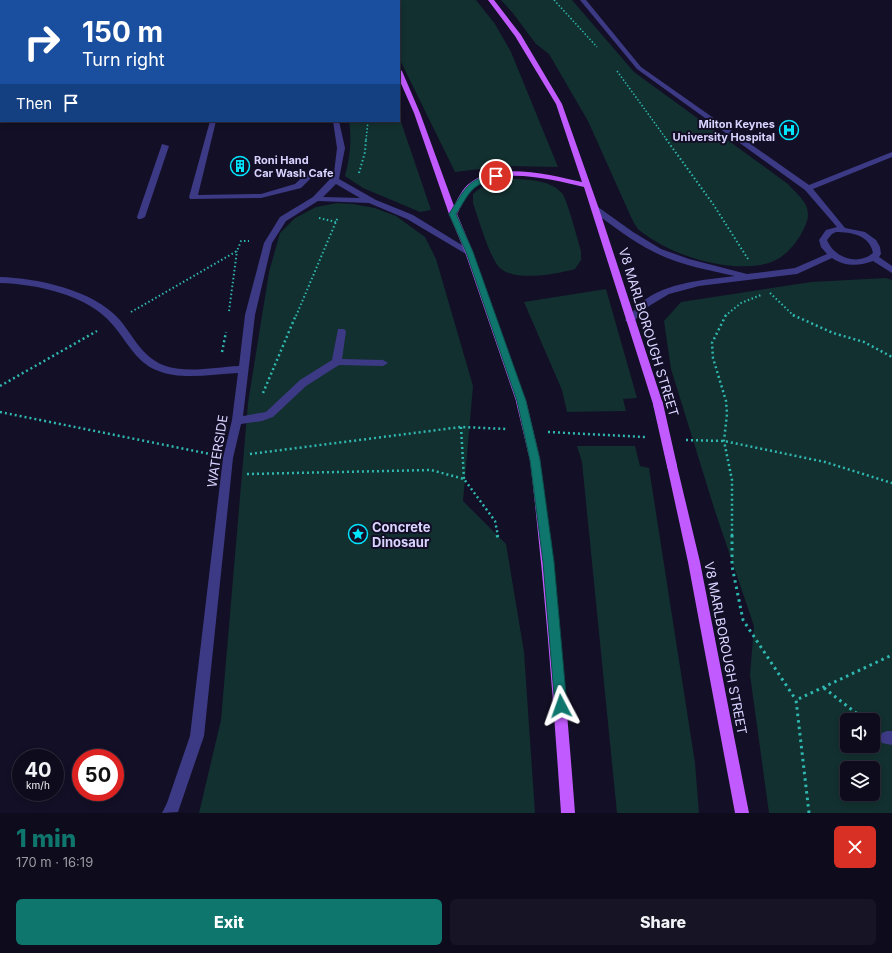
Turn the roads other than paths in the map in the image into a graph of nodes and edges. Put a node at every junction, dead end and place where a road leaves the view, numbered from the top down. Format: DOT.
graph roads {
  1 [pos="491,0"];
  2 [pos="583,0"];
  3 [pos="400,73"];
  4 [pos="212,122"];
  5 [pos="336,122"];
  6 [pos="164,146"];
  7 [pos="892,154"];
  8 [pos="336,177"];
  9 [pos="586,185"];
  10 [pos="808,188"];
  11 [pos="316,199"];
  12 [pos="373,202"];
  13 [pos="595,209"];
  14 [pos="453,214"];
  15 [pos="141,217"];
  16 [pos="842,230"];
  17 [pos="469,252"];
  18 [pos="832,254"];
  19 [pos="874,258"];
  20 [pos="892,270"];
  21 [pos="755,276"];
  22 [pos="0,280"];
  23 [pos="630,320"];
  24 [pos="341,330"];
  25 [pos="337,362"];
  26 [pos="382,363"];
  27 [pos="243,369"];
  28 [pos="236,420"];
  29 [pos="169,813"];
  30 [pos="568,813"];
  31 [pos="742,813"];
  1 -- 9 [label="main road, V8 MARLBOROUGH STREET"];
  2 -- 10 [label="street"];
  3 -- 14 [label="main road"];
  4 -- 8 [label="street"];
  5 -- 8 [label="street"];
  6 -- 15 [label="street"];
  7 -- 10 [label="street"];
  8 -- 11 [label="street, WATERSIDE"];
  8 -- 12 [label="street"];
  9 -- 13 [label="main road, V8 MARLBOROUGH STREET"];
  9 -- 14 [label="main road"];
  10 -- 16 [label="street"];
  11 -- 12 [label="street"];
  11 -- 27 [label="street, WATERSIDE"];
  12 -- 17 [label="street"];
  13 -- 21 [label="street"];
  13 -- 23 [label="main road, V8 MARLBOROUGH STREET"];
  14 -- 17 [label="main road"];
  16 -- 18 [label="street"];
  16 -- 19 [label="street"];
  17 -- 30 [label="main road, bridge"];
  18 -- 19 [label="street"];
  18 -- 21 [label="street"];
  19 -- 20 [label="street"];
  21 -- 23 [label="street"];
  22 -- 27 [label="street"];
  23 -- 31 [label="main road, V8 MARLBOROUGH STREET, bridge"];
  24 -- 25 [label="street"];
  25 -- 26 [label="street"];
  25 -- 28 [label="street"];
  27 -- 28 [label="street, WATERSIDE"];
  28 -- 29 [label="street, WATERSIDE"];
}
